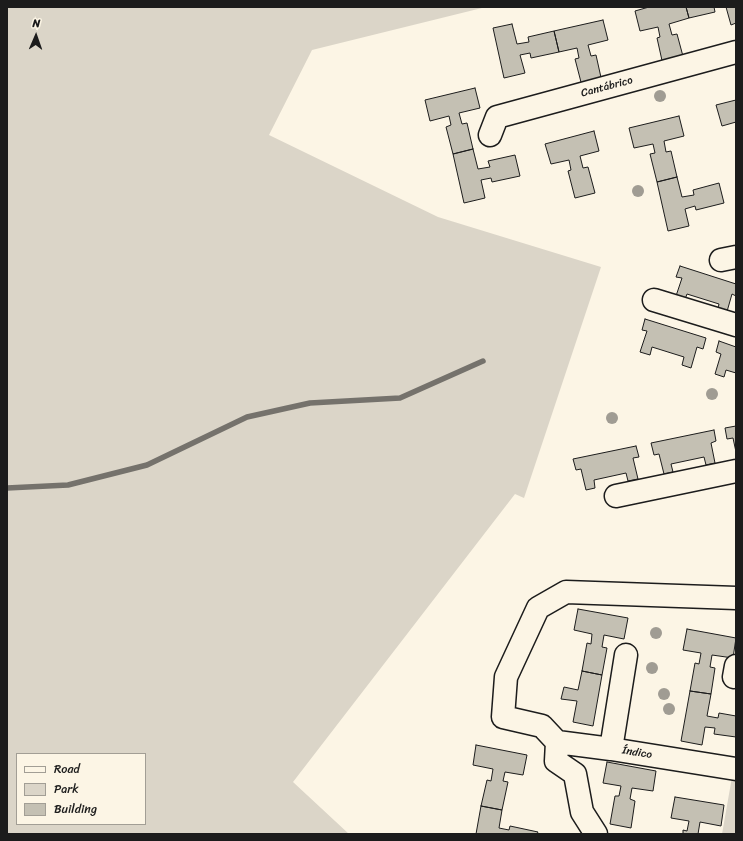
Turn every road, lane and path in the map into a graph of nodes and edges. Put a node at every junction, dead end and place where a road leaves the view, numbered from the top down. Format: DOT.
graph roads {
  1 [pos="736,52"];
  2 [pos="490,136"];
  3 [pos="654,300"];
  4 [pos="736,325"];
  5 [pos="736,471"];
  6 [pos="616,496"];
  7 [pos="736,598"];
  8 [pos="626,655"];
  9 [pos="611,749"];
  10 [pos="557,751"];
  11 [pos="736,769"];
  12 [pos="596,834"];
  1 -- 2 [label="street, Cantábrico"];
  3 -- 4 [label="street"];
  5 -- 6 [label="street"];
  7 -- 10 [label="street"];
  8 -- 9 [label="street"];
  9 -- 10 [label="street, Índico"];
  9 -- 11 [label="street, Índico"];
  10 -- 12 [label="street"];
}
